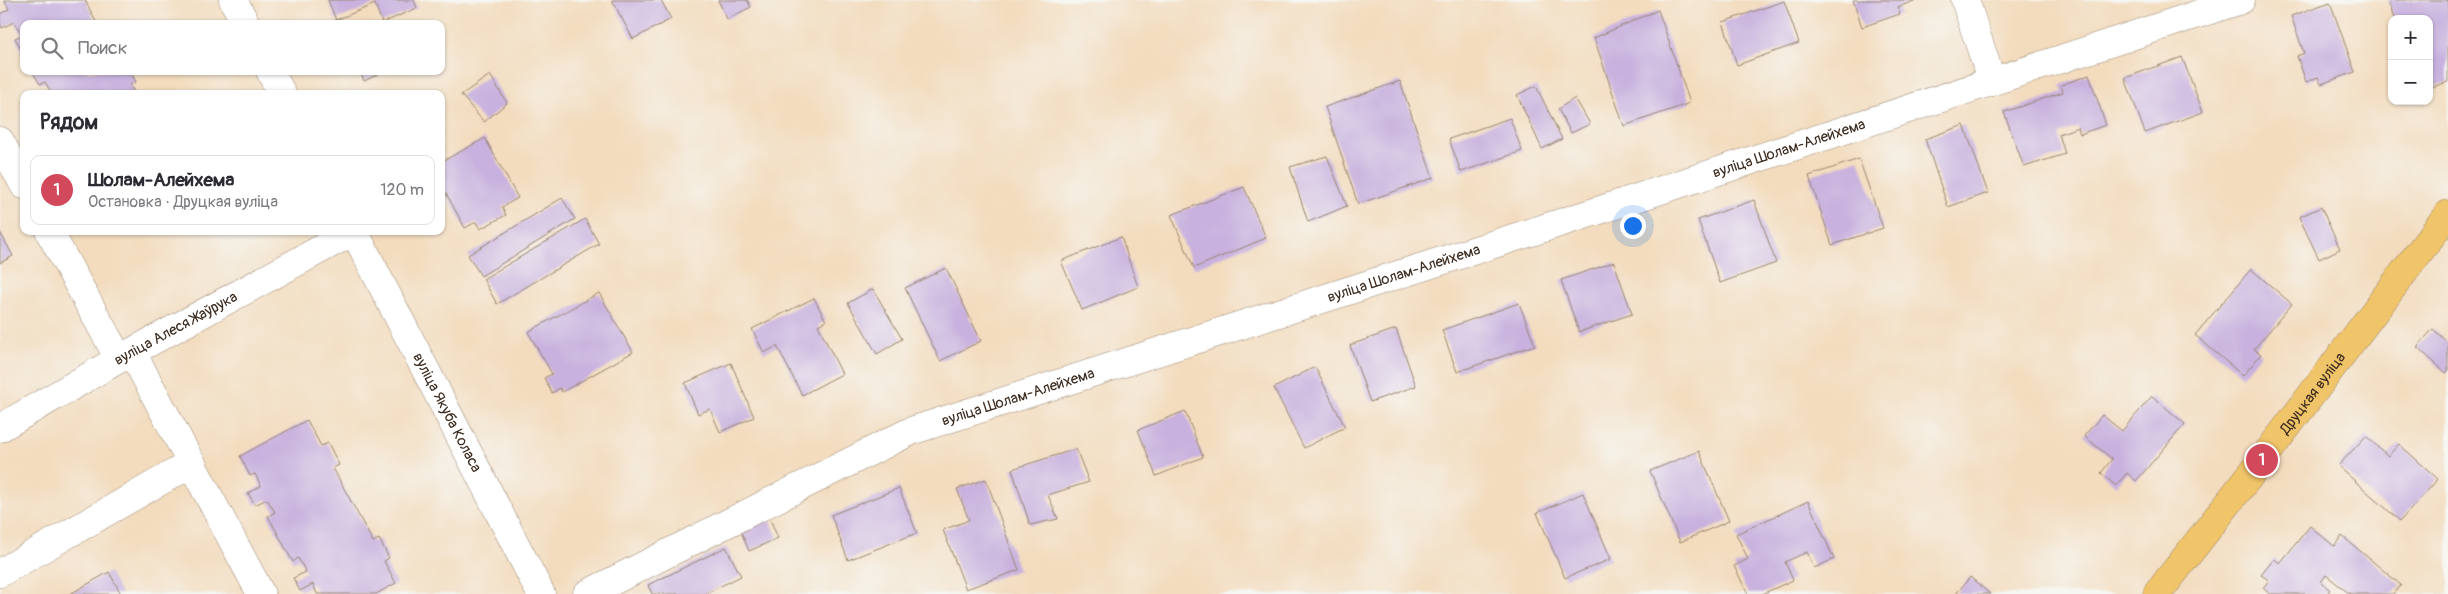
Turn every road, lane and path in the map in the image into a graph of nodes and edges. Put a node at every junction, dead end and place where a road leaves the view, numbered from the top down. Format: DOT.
graph roads {
  1 [pos="234,0"];
  2 [pos="1965,0"];
  3 [pos="2241,0"];
  4 [pos="244,20"];
  5 [pos="272,75"];
  6 [pos="1992,82"];
  7 [pos="280,90"];
  8 [pos="0,141"];
  9 [pos="20,177"];
  10 [pos="2448,214"];
  11 [pos="51,235"];
  12 [pos="347,235"];
  13 [pos="356,235"];
  14 [pos="126,355"];
  15 [pos="0,428"];
  16 [pos="192,463"];
  17 [pos="0,573"];
  18 [pos="261,594"];
  19 [pos="541,594"];
  20 [pos="587,594"];
  21 [pos="2156,594"];
  1 -- 4 [label="street"];
  2 -- 6 [label="street"];
  3 -- 6 [label="street, вуліца Шолам-Алейхема"];
  5 -- 7 [label="street"];
  6 -- 20 [label="street, вуліца Шолам-Алейхема"];
  8 -- 9 [label="street"];
  10 -- 21 [label="main road, Друцкая вуліца"];
  11 -- 14 [label="street"];
  12 -- 14 [label="street, вуліца Алеся Жаўрука"];
  13 -- 19 [label="street, вуліца Якуба Коласа"];
  14 -- 15 [label="street, вуліца Алеся Жаўрука"];
  14 -- 16 [label="street"];
  16 -- 17 [label="street"];
  16 -- 18 [label="street"];
}
